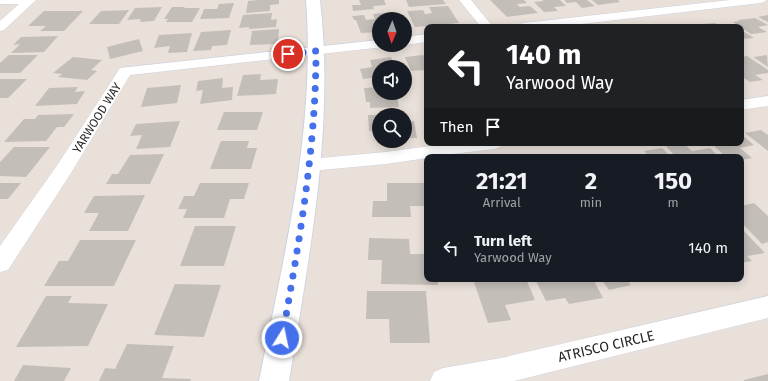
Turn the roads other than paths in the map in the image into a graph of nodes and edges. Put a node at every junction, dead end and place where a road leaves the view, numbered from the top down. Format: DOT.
graph roads {
  1 [pos="29,0"];
  2 [pos="313,0"];
  3 [pos="465,0"];
  4 [pos="760,0"];
  5 [pos="0,1"];
  6 [pos="485,24"];
  7 [pos="550,24"];
  8 [pos="0,27"];
  9 [pos="424,38"];
  10 [pos="412,40"];
  11 [pos="372,45"];
  12 [pos="316,51"];
  13 [pos="768,101"];
  14 [pos="744,105"];
  15 [pos="472,146"];
  16 [pos="310,165"];
  17 [pos="0,263"];
  18 [pos="768,307"];
  19 [pos="274,381"];
  20 [pos="443,381"];
  1 -- 5 [label="street"];
  1 -- 8 [label="street"];
  2 -- 12 [label="street"];
  3 -- 6 [label="street"];
  4 -- 7 [label="street"];
  9 -- 10 [label="street"];
  11 -- 12 [label="street"];
  12 -- 16 [label="street"];
  12 -- 17 [label="street, YARWOOD WAY"];
  13 -- 14 [label="street"];
  15 -- 16 [label="street"];
  16 -- 19 [label="street"];
  18 -- 20 [label="street, ATRISCO CIRCLE"];
}
